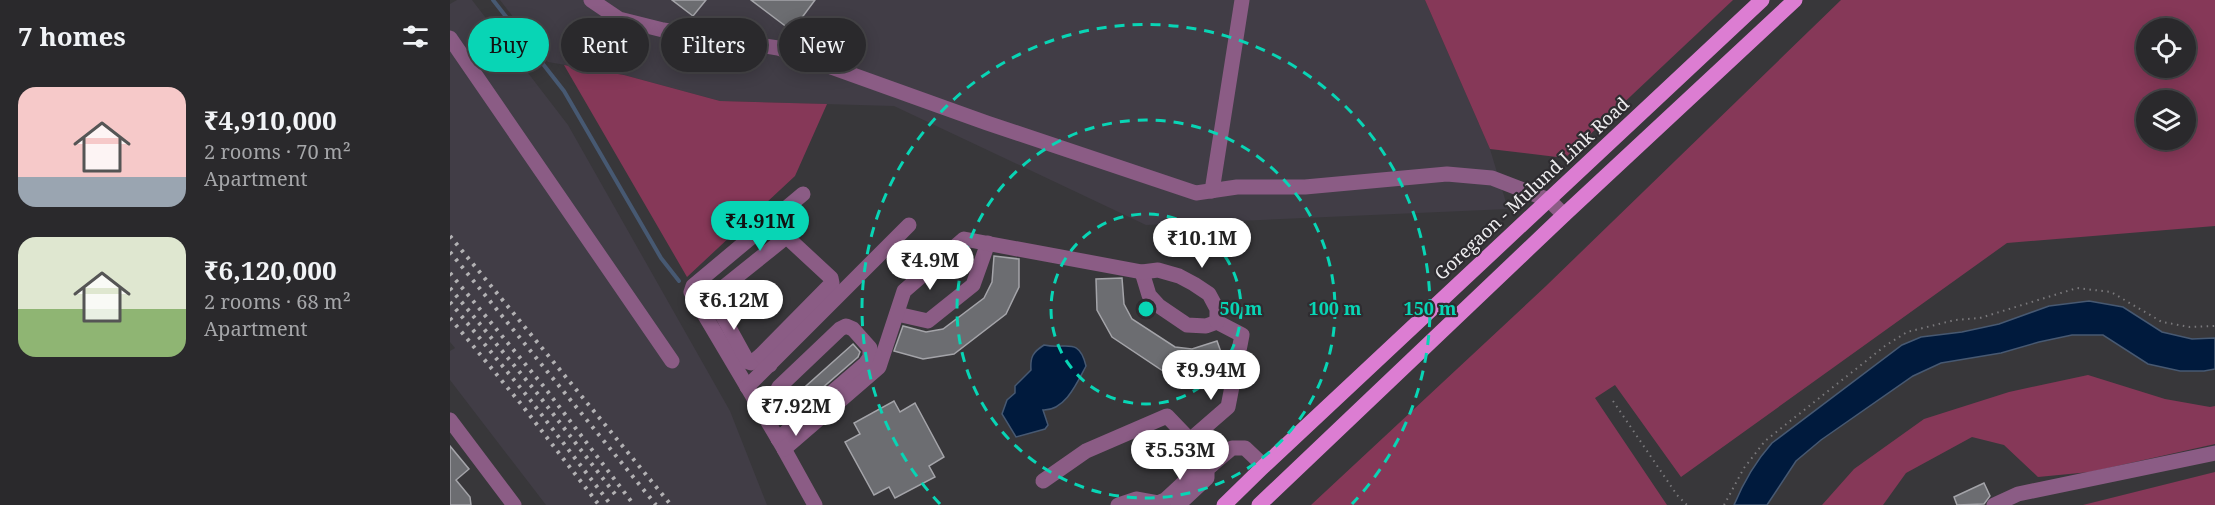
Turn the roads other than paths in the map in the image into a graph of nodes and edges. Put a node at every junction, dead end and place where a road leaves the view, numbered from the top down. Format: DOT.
graph roads {
  1 [pos="591,0"];
  2 [pos="1242,0"];
  3 [pos="1762,0"];
  4 [pos="1795,0"];
  5 [pos="450,38"];
  6 [pos="1212,190"];
  7 [pos="803,194"];
  8 [pos="1549,200"];
  9 [pos="1564,215"];
  10 [pos="909,225"];
  11 [pos="988,243"];
  12 [pos="1142,272"];
  13 [pos="825,300"];
  14 [pos="711,309"];
  15 [pos="897,314"];
  16 [pos="1217,322"];
  17 [pos="765,360"];
  18 [pos="672,361"];
  19 [pos="747,387"];
  20 [pos="766,411"];
  21 [pos="450,420"];
  22 [pos="783,440"];
  23 [pos="1193,442"];
  24 [pos="2215,453"];
  25 [pos="1213,465"];
  26 [pos="1264,466"];
  27 [pos="1043,481"];
  28 [pos="1192,484"];
  29 [pos="1125,504"];
  30 [pos="1159,504"];
  31 [pos="514,505"];
  32 [pos="815,505"];
  33 [pos="1179,505"];
  34 [pos="1224,505"];
  35 [pos="1258,505"];
  36 [pos="1994,505"];
  1 -- 6 [label="street"];
  2 -- 6 [label="street"];
  3 -- 8 [label="main road, Goregaon - Mulund Link Road"];
  4 -- 9 [label="main road"];
  5 -- 18 [label="street"];
  6 -- 8 [label="street"];
  7 -- 14 [label="street"];
  8 -- 9 [label="street"];
  8 -- 26 [label="main road, Goregaon - Mulund Link Road"];
  9 -- 35 [label="main road"];
  10 -- 13 [label="street"];
  11 -- 12 [label="street"];
  11 -- 15 [label="street"];
  11 -- 15 [label="street"];
  12 -- 16 [label="street"];
  12 -- 16 [label="street"];
  13 -- 14 [label="street"];
  13 -- 17 [label="street"];
  14 -- 17 [label="street"];
  14 -- 19 [label="street"];
  15 -- 22 [label="street"];
  16 -- 23 [label="street"];
  17 -- 19 [label="street"];
  19 -- 20 [label="street"];
  20 -- 22 [label="street"];
  20 -- 22 [label="street"];
  21 -- 31 [label="street"];
  22 -- 32 [label="street"];
  23 -- 25 [label="street"];
  23 -- 27 [label="street"];
  24 -- 36 [label="street"];
  25 -- 26 [label="street"];
  25 -- 28 [label="street"];
  26 -- 34 [label="main road, Goregaon - Mulund Link Road"];
  28 -- 30 [label="street"];
  28 -- 33 [label="street"];
  29 -- 30 [label="street"];
}
